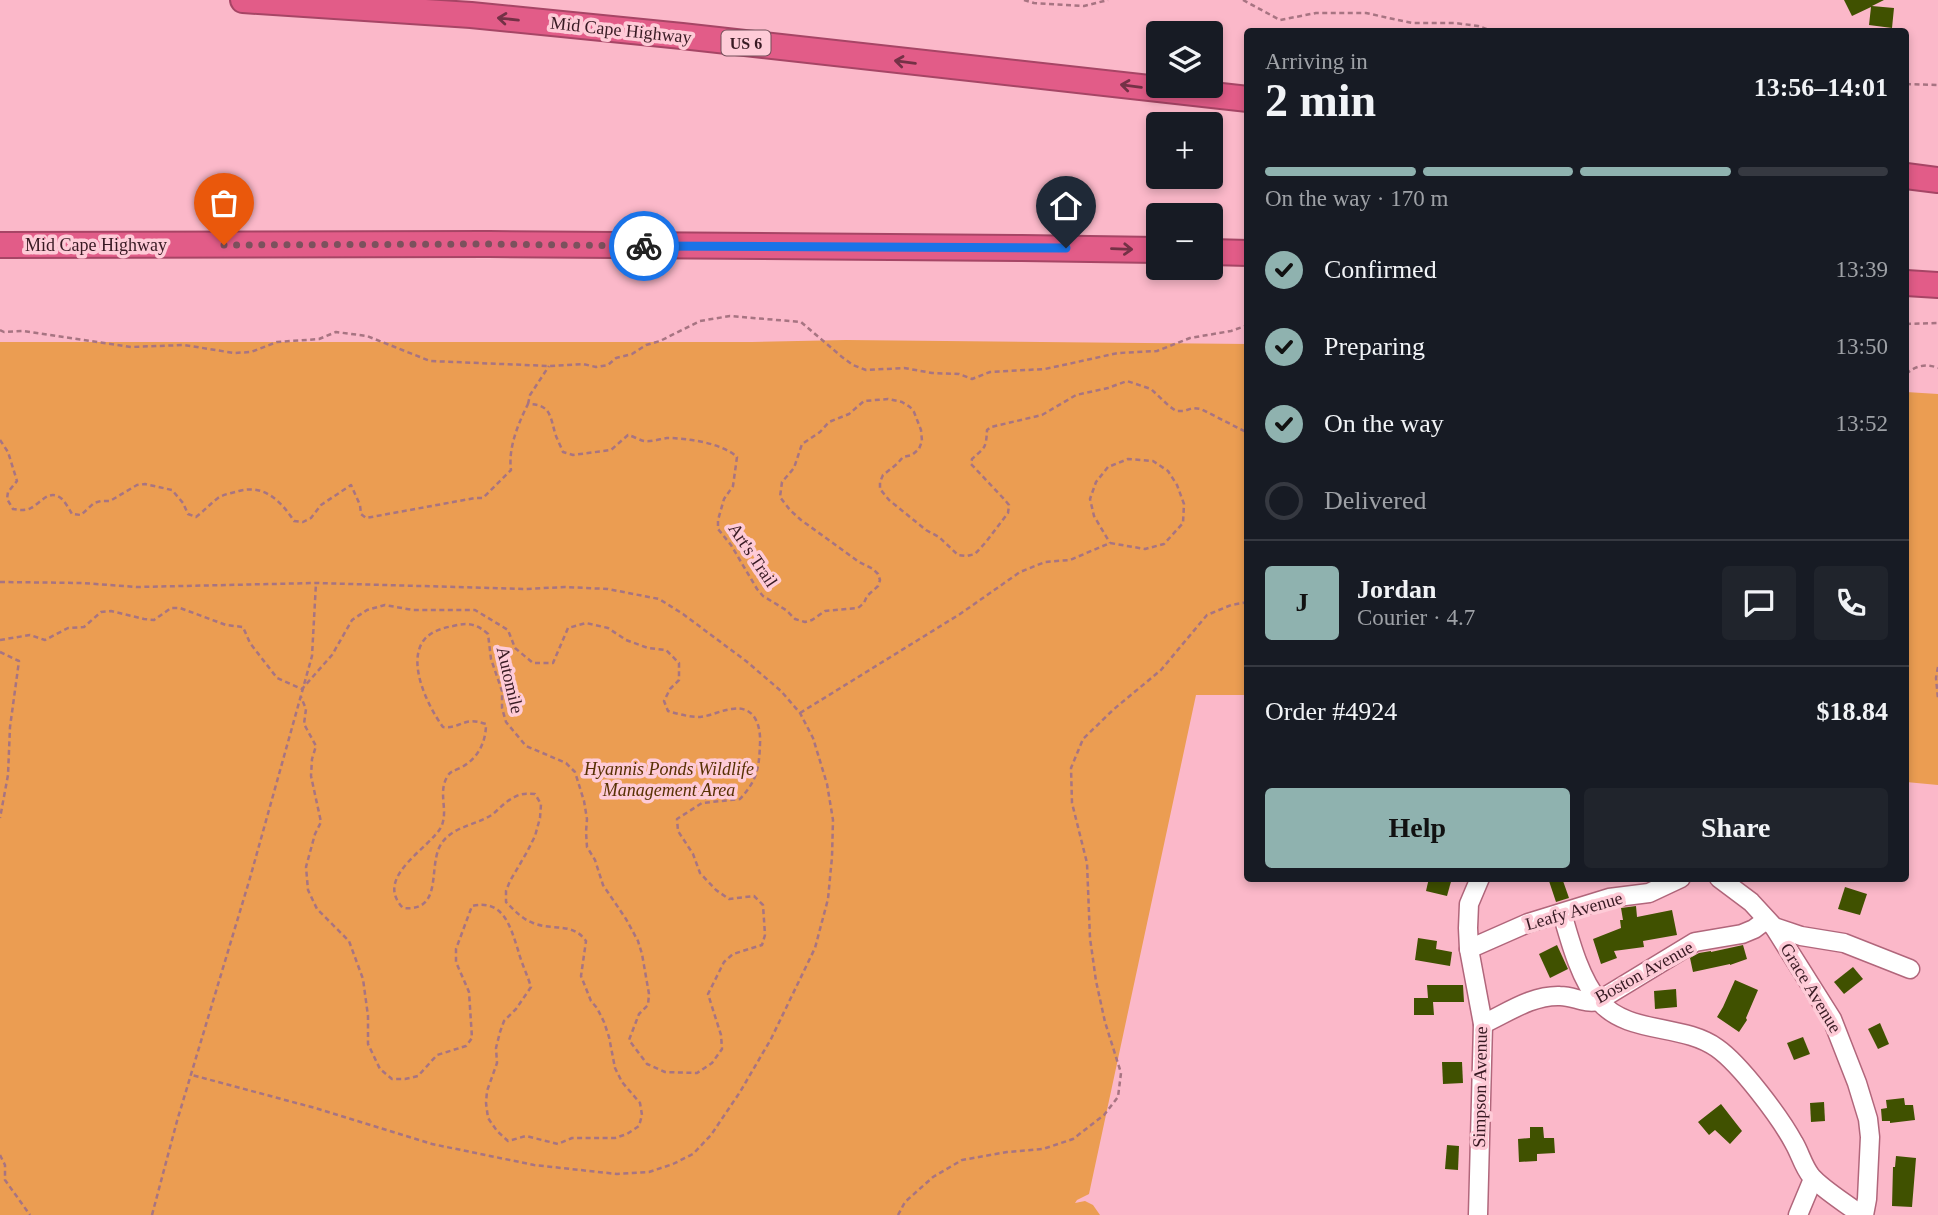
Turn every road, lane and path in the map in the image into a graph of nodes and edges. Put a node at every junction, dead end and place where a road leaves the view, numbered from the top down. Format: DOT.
graph roads {
  1 [pos="243,0"];
  2 [pos="1024,0"];
  3 [pos="1108,0"];
  4 [pos="1243,0"];
  5 [pos="1484,28"];
  6 [pos="1909,84"];
  7 [pos="1938,85"];
  8 [pos="1244,99"];
  9 [pos="1909,176"];
  10 [pos="1938,180"];
  11 [pos="0,245"];
  12 [pos="1146,250"];
  13 [pos="1223,252"];
  14 [pos="1244,253"];
  15 [pos="1909,282"];
  16 [pos="1938,285"];
  17 [pos="1938,323"];
  18 [pos="1909,324"];
  19 [pos="1244,326"];
  20 [pos="0,330"];
  21 [pos="549,366"];
  22 [pos="1938,368"];
  23 [pos="1909,372"];
  24 [pos="528,404"];
  25 [pos="1244,431"];
  26 [pos="0,440"];
  27 [pos="1110,543"];
  28 [pos="0,582"];
  29 [pos="316,583"];
  30 [pos="1244,602"];
  31 [pos="0,640"];
  32 [pos="0,652"];
  33 [pos="1938,667"];
  34 [pos="302,689"];
  35 [pos="301,697"];
  36 [pos="1938,699"];
  37 [pos="800,713"];
  38 [pos="0,818"];
  39 [pos="1478,882"];
  40 [pos="1672,882"];
  41 [pos="1724,882"];
  42 [pos="1562,913"];
  43 [pos="1770,923"];
  44 [pos="1469,949"];
  45 [pos="1910,969"];
  46 [pos="1598,1001"];
  47 [pos="1483,1024"];
  48 [pos="192,1075"];
  49 [pos="0,1155"];
  50 [pos="1814,1179"];
  51 [pos="30,1215"];
  52 [pos="152,1215"];
  53 [pos="898,1215"];
  54 [pos="1478,1215"];
  55 [pos="1798,1215"];
  56 [pos="1863,1215"];
  8 -- 1 [label="highway, Mid Cape Highway / US 6, one-way"];
  2 -- 3 [label="path"];
  4 -- 5 [label="path"];
  6 -- 7 [label="path"];
  9 -- 10 [label="highway"];
  11 -- 12 [label="highway, Mid Cape Highway, one-way"];
  13 -- 14 [label="highway"];
  15 -- 16 [label="highway"];
  17 -- 18 [label="path"];
  19 -- 21 [label="path"];
  20 -- 21 [label="path"];
  21 -- 24 [label="path"];
  22 -- 23 [label="path"];
  24 -- 25 [label="path, Art's Trail"];
  24 -- 26 [label="path"];
  27 -- 27 [label="path"];
  27 -- 37 [label="path"];
  28 -- 29 [label="path"];
  29 -- 34 [label="path"];
  29 -- 37 [label="path"];
  30 -- 53 [label="path"];
  31 -- 34 [label="path"];
  32 -- 38 [label="path"];
  33 -- 36 [label="path"];
  34 -- 35 [label="path"];
  34 -- 35 [label="path, Automile"];
  35 -- 48 [label="path"];
  37 -- 48 [label="path"];
  39 -- 44 [label="street, Simpson Avenue"];
  40 -- 42 [label="street, Leafy Avenue"];
  41 -- 43 [label="street, Grace Avenue"];
  42 -- 44 [label="street, Leafy Avenue"];
  42 -- 46 [label="street"];
  43 -- 45 [label="street"];
  43 -- 46 [label="street, Boston Avenue"];
  43 -- 56 [label="street, Grace Avenue"];
  44 -- 47 [label="street, Simpson Avenue"];
  46 -- 47 [label="street, Boston Avenue"];
  46 -- 50 [label="street"];
  47 -- 54 [label="street, Simpson Avenue"];
  48 -- 52 [label="path"];
  49 -- 51 [label="path"];
  50 -- 55 [label="street"];
  50 -- 56 [label="street"];
}
